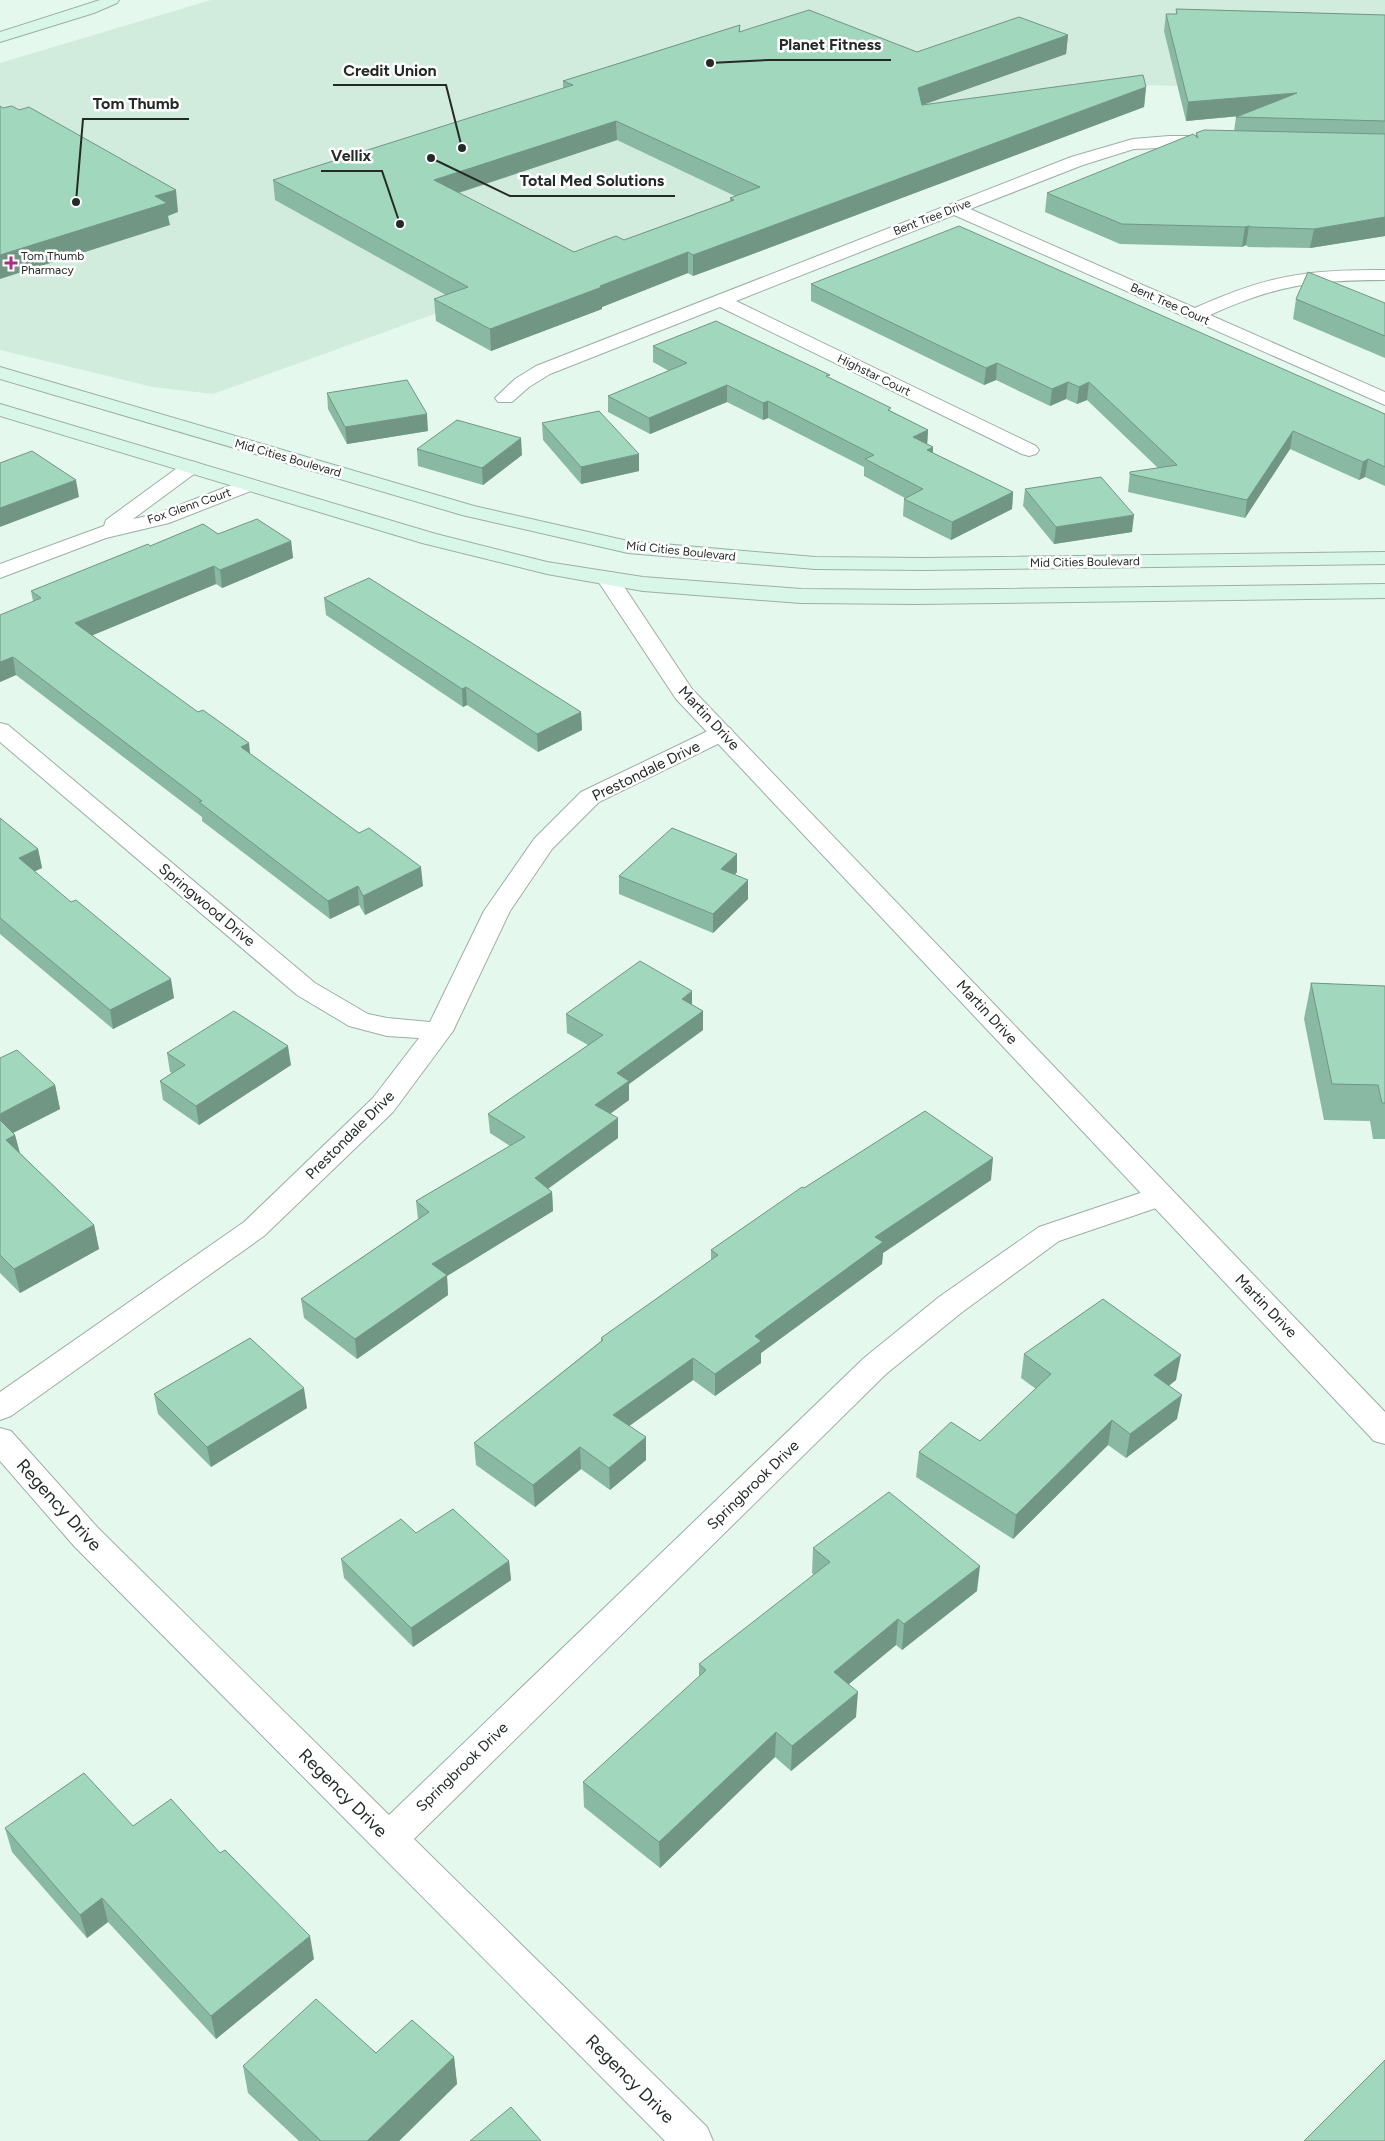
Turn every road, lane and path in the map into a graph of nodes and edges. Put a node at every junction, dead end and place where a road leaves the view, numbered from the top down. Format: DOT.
graph roads {
  1 [pos="112,0"];
  2 [pos="0,37"];
  3 [pos="1230,142"];
  4 [pos="955,209"];
  5 [pos="1385,275"];
  6 [pos="720,300"];
  7 [pos="1194,314"];
  8 [pos="0,373"];
  9 [pos="505,398"];
  10 [pos="1385,399"];
  11 [pos="0,410"];
  12 [pos="1029,450"];
  13 [pos="191,468"];
  14 [pos="249,485"];
  15 [pos="100,533"];
  16 [pos="1385,558"];
  17 [pos="851,563"];
  18 [pos="0,572"];
  19 [pos="607,578"];
  20 [pos="1385,591"];
  21 [pos="0,730"];
  22 [pos="722,733"];
  23 [pos="439,1031"];
  24 [pos="1161,1196"];
  25 [pos="0,1408"];
  26 [pos="1385,1432"];
  27 [pos="0,1440"];
  28 [pos="389,1839"];
  29 [pos="693,2141"];
  1 -- 2 [label="main road"];
  3 -- 4 [label="street, Bent Tree Drive"];
  4 -- 6 [label="street, Bent Tree Drive"];
  4 -- 7 [label="street, Bent Tree Court"];
  5 -- 7 [label="street"];
  6 -- 9 [label="street, Bent Tree Drive"];
  6 -- 12 [label="street, Highstar Court"];
  7 -- 10 [label="street, Bent Tree Court"];
  8 -- 17 [label="main road, Mid Cities Boulevard"];
  11 -- 13 [label="main road"];
  13 -- 14 [label="main road"];
  13 -- 15 [label="street, Fox Glenn Court"];
  14 -- 15 [label="street, Fox Glenn Court"];
  14 -- 19 [label="main road"];
  15 -- 18 [label="street, Fox Glenn Court"];
  16 -- 17 [label="main road, Mid Cities Boulevard"];
  17 -- 19 [label="main road"];
  19 -- 20 [label="main road"];
  19 -- 22 [label="street, Martin Drive"];
  21 -- 23 [label="street, Springwood Drive"];
  22 -- 23 [label="street, Prestondale Drive"];
  22 -- 24 [label="street, Martin Drive"];
  23 -- 25 [label="street, Prestondale Drive"];
  24 -- 26 [label="street, Martin Drive"];
  24 -- 28 [label="street, Springbrook Drive"];
  27 -- 28 [label="street, Regency Drive"];
  28 -- 29 [label="street, Regency Drive"];
}
